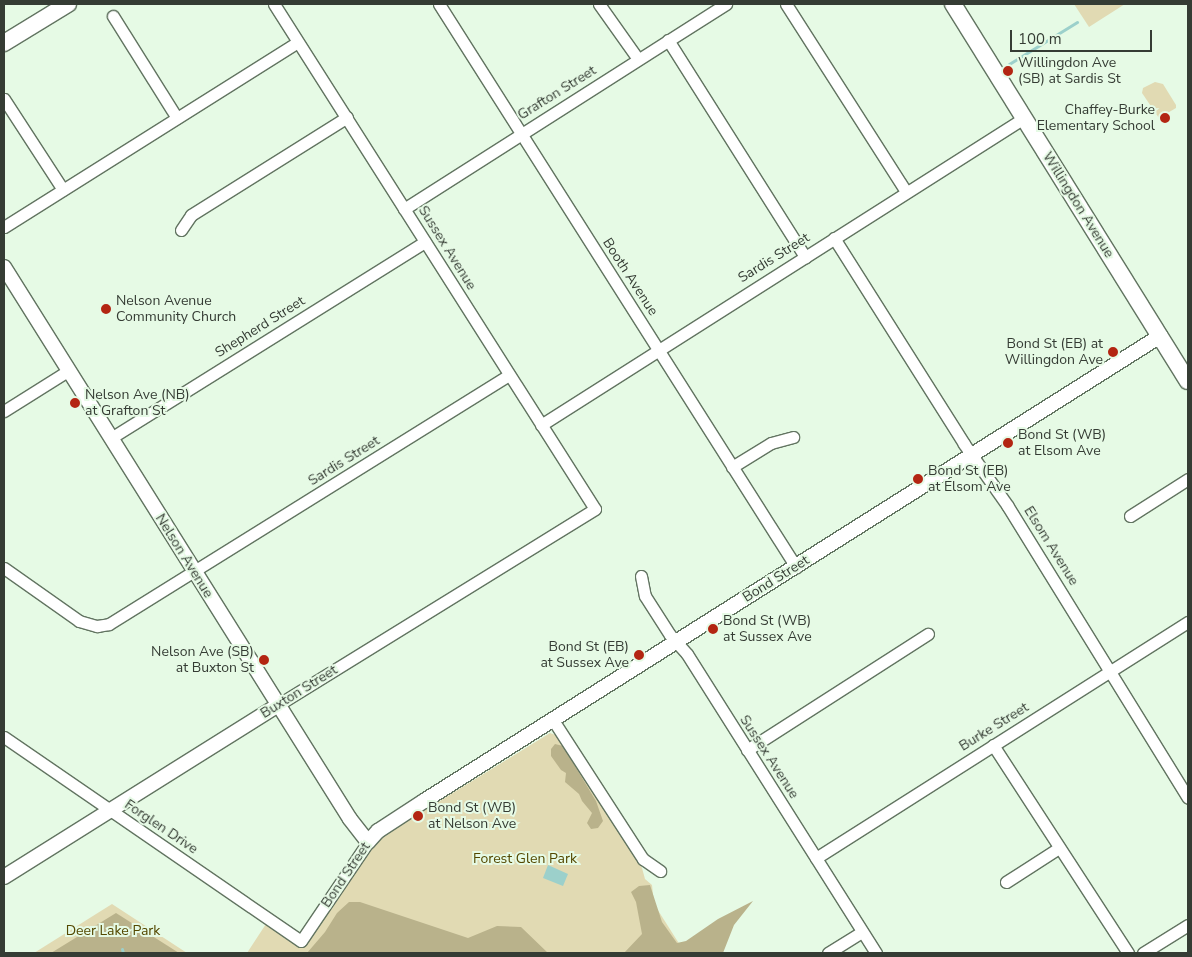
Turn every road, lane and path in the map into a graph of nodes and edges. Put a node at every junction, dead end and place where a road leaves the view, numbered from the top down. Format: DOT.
graph roads {
  1 [pos="68,4"];
  2 [pos="274,4"];
  3 [pos="439,4"];
  4 [pos="599,4"];
  5 [pos="726,4"];
  6 [pos="786,4"];
  7 [pos="953,4"];
  8 [pos="113,16"];
  9 [pos="668,40"];
  10 [pos="298,42"];
  11 [pos="4,43"];
  12 [pos="638,59"];
  13 [pos="4,99"];
  14 [pos="347,117"];
  15 [pos="177,118"];
  16 [pos="1024,118"];
  17 [pos="521,133"];
  18 [pos="63,190"];
  19 [pos="906,192"];
  20 [pos="404,209"];
  21 [pos="4,226"];
  22 [pos="181,230"];
  23 [pos="834,238"];
  24 [pos="425,242"];
  25 [pos="805,256"];
  26 [pos="4,267"];
  27 [pos="1160,336"];
  28 [pos="659,350"];
  29 [pos="69,370"];
  30 [pos="510,375"];
  31 [pos="1188,380"];
  32 [pos="4,411"];
  33 [pos="541,425"];
  34 [pos="793,436"];
  35 [pos="111,438"];
  36 [pos="972,455"];
  37 [pos="732,467"];
  38 [pos="1188,479"];
  39 [pos="595,509"];
  40 [pos="1130,516"];
  41 [pos="796,567"];
  42 [pos="4,568"];
  43 [pos="194,572"];
  44 [pos="641,576"];
  45 [pos="1188,622"];
  46 [pos="928,634"];
  47 [pos="676,642"];
  48 [pos="1110,671"];
  49 [pos="278,705"];
  50 [pos="553,720"];
  51 [pos="4,737"];
  52 [pos="993,746"];
  53 [pos="747,750"];
  54 [pos="1188,775"];
  55 [pos="1178,781"];
  56 [pos="1188,798"];
  57 [pos="110,811"];
  58 [pos="368,842"];
  59 [pos="1059,848"];
  60 [pos="816,858"];
  61 [pos="660,871"];
  62 [pos="4,877"];
  63 [pos="1006,882"];
  64 [pos="1188,925"];
  65 [pos="862,932"];
  66 [pos="301,941"];
  67 [pos="828,953"];
  68 [pos="876,953"];
  69 [pos="1128,953"];
  70 [pos="1143,953"];
  1 -- 11 [label="main road"];
  2 -- 10 [label="street, Sussex Avenue"];
  3 -- 17 [label="street, Booth Avenue"];
  4 -- 12 [label="street"];
  5 -- 9 [label="street, Grafton Street"];
  6 -- 19 [label="street"];
  7 -- 16 [label="main road, Willingdon Avenue"];
  8 -- 15 [label="street"];
  9 -- 12 [label="street, Grafton Street"];
  9 -- 25 [label="street"];
  10 -- 14 [label="street, Sussex Avenue"];
  10 -- 15 [label="street"];
  12 -- 17 [label="street, Grafton Street"];
  13 -- 18 [label="street"];
  14 -- 20 [label="street, Sussex Avenue"];
  14 -- 22 [label="street"];
  15 -- 18 [label="street"];
  16 -- 19 [label="street, Sardis Street"];
  16 -- 27 [label="main road, Willingdon Avenue"];
  17 -- 20 [label="street, Grafton Street"];
  17 -- 28 [label="street, Booth Avenue"];
  18 -- 21 [label="street"];
  19 -- 23 [label="street, Sardis Street"];
  20 -- 24 [label="street, Sussex Avenue"];
  23 -- 25 [label="street, Sardis Street"];
  23 -- 36 [label="street, Elsom Avenue"];
  24 -- 30 [label="street, Sussex Avenue"];
  24 -- 35 [label="street, Shepherd Street"];
  25 -- 28 [label="street, Sardis Street"];
  26 -- 29 [label="street, Nelson Avenue"];
  27 -- 31 [label="main road, Willingdon Avenue"];
  27 -- 36 [label="street, Bond Street"];
  28 -- 33 [label="street, Sardis Street"];
  28 -- 37 [label="street, Booth Avenue"];
  29 -- 32 [label="street"];
  29 -- 35 [label="street, Nelson Avenue"];
  30 -- 33 [label="street, Sussex Avenue"];
  30 -- 43 [label="street, Sardis Street"];
  33 -- 39 [label="street, Sussex Avenue"];
  34 -- 37 [label="street"];
  35 -- 43 [label="street, Nelson Avenue"];
  36 -- 41 [label="street, Bond Street"];
  36 -- 48 [label="street, Elsom Avenue"];
  37 -- 41 [label="street, Booth Avenue"];
  38 -- 40 [label="street"];
  39 -- 49 [label="street, Buxton Street"];
  41 -- 47 [label="street, Bond Street"];
  42 -- 43 [label="street, Sardis Street"];
  43 -- 49 [label="street, Nelson Avenue"];
  44 -- 47 [label="street, Sussex Avenue"];
  45 -- 48 [label="street, Burke Street"];
  46 -- 53 [label="street"];
  47 -- 50 [label="street, Bond Street"];
  47 -- 53 [label="street, Sussex Avenue"];
  48 -- 52 [label="street, Burke Street"];
  48 -- 55 [label="street, Elsom Avenue"];
  49 -- 57 [label="street, Buxton Street"];
  49 -- 58 [label="street, Nelson Avenue"];
  50 -- 58 [label="street, Bond Street"];
  50 -- 61 [label="street"];
  51 -- 57 [label="street, Forglen Drive"];
  52 -- 59 [label="street"];
  52 -- 60 [label="street, Burke Street"];
  53 -- 60 [label="street, Sussex Avenue"];
  54 -- 55 [label="street"];
  55 -- 56 [label="street, Elsom Avenue"];
  57 -- 62 [label="street, Buxton Street"];
  57 -- 66 [label="street, Forglen Drive"];
  58 -- 66 [label="street, Bond Street"];
  59 -- 63 [label="street"];
  59 -- 69 [label="street"];
  60 -- 65 [label="street, Sussex Avenue"];
  64 -- 70 [label="street"];
  65 -- 67 [label="street"];
  65 -- 68 [label="street, Sussex Avenue"];
}
